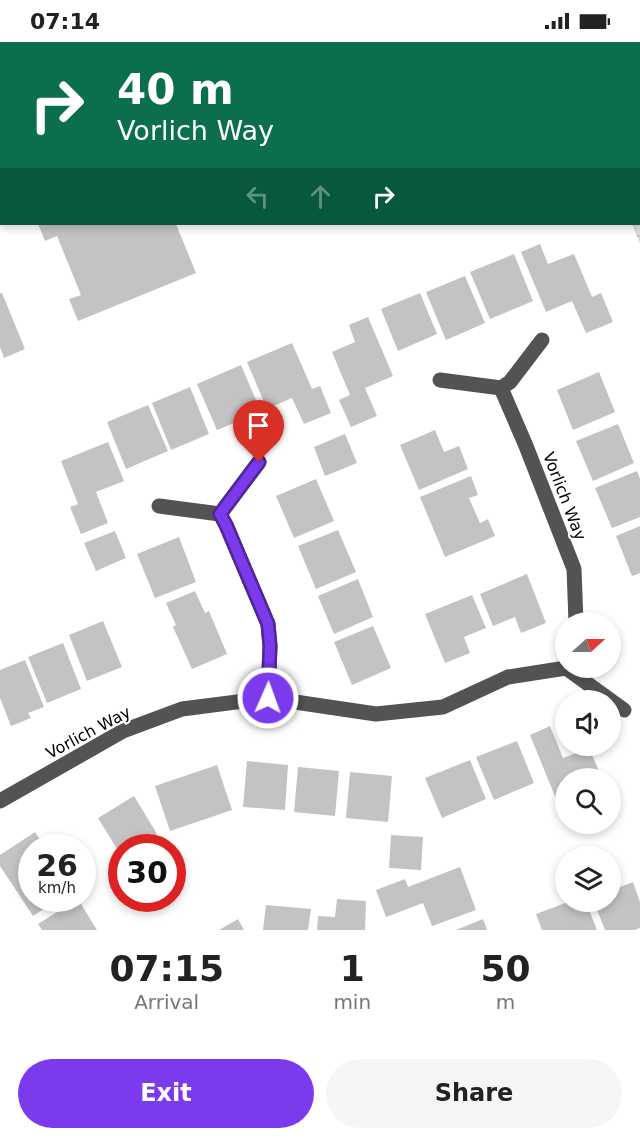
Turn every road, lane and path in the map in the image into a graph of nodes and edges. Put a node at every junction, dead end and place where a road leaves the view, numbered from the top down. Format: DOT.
graph roads {
  1 [pos="542,340"];
  2 [pos="440,380"];
  3 [pos="501,388"];
  4 [pos="259,462"];
  5 [pos="159,506"];
  6 [pos="220,514"];
  7 [pos="576,612"];
  8 [pos="555,670"];
  9 [pos="580,678"];
  10 [pos="268,698"];
  11 [pos="624,710"];
  12 [pos="0,801"];
  1 -- 3 [label="street"];
  2 -- 3 [label="street"];
  3 -- 7 [label="street, Vorlich Way"];
  4 -- 6 [label="street"];
  5 -- 6 [label="street"];
  6 -- 10 [label="street"];
  8 -- 10 [label="street, Vorlich Way"];
  9 -- 11 [label="street, Vorlich Way"];
  10 -- 12 [label="street, Vorlich Way"];
}
